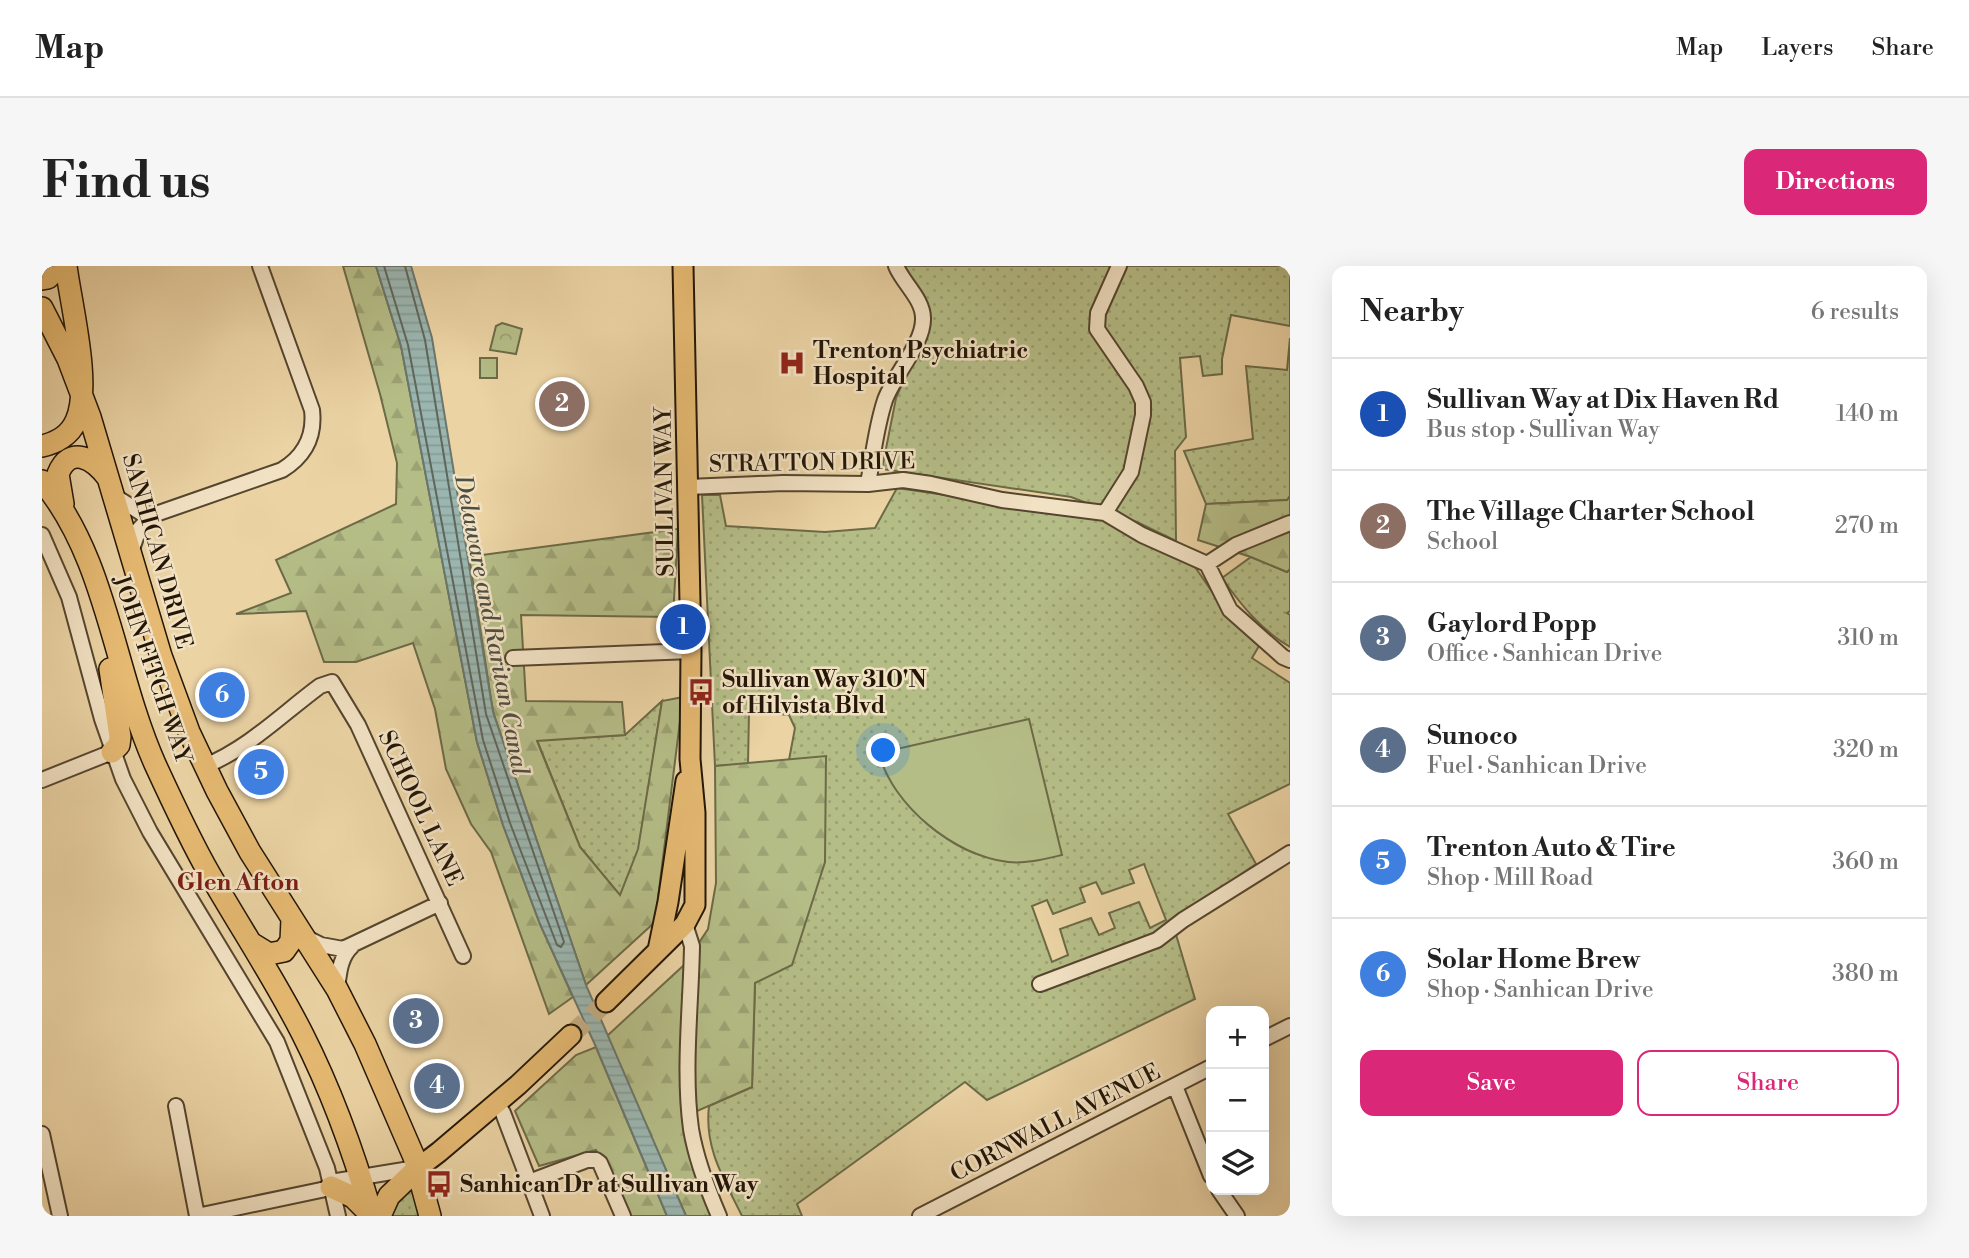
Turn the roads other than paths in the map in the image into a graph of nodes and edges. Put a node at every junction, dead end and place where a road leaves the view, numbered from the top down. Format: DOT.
graph roads {
  1 [pos="59,266"];
  2 [pos="66,266"];
  3 [pos="260,266"];
  4 [pos="683,266"];
  5 [pos="896,266"];
  6 [pos="1119,266"];
  7 [pos="42,279"];
  8 [pos="42,308"];
  9 [pos="81,392"];
  10 [pos="42,431"];
  11 [pos="64,437"];
  12 [pos="42,446"];
  13 [pos="42,481"];
  14 [pos="868,484"];
  15 [pos="688,487"];
  16 [pos="111,488"];
  17 [pos="1105,513"];
  18 [pos="153,515"];
  19 [pos="69,520"];
  20 [pos="1290,523"];
  21 [pos="42,535"];
  22 [pos="131,552"];
  23 [pos="1207,564"];
  24 [pos="108,625"];
  25 [pos="691,652"];
  26 [pos="513,659"];
  27 [pos="1290,660"];
  28 [pos="112,752"];
  29 [pos="691,759"];
  30 [pos="205,766"];
  31 [pos="42,780"];
  32 [pos="677,836"];
  33 [pos="1290,853"];
  34 [pos="440,903"];
  35 [pos="685,924"];
  36 [pos="297,927"];
  37 [pos="251,943"];
  38 [pos="352,946"];
  39 [pos="658,950"];
  40 [pos="463,956"];
  41 [pos="1040,984"];
  42 [pos="337,989"];
  43 [pos="606,1002"];
  44 [pos="1290,1026"];
  45 [pos="571,1035"];
  46 [pos="1269,1036"];
  47 [pos="1207,1069"];
  48 [pos="1175,1086"];
  49 [pos="497,1103"];
  50 [pos="176,1106"];
  51 [pos="42,1134"];
  52 [pos="1206,1164"];
  53 [pos="420,1175"];
  54 [pos="361,1178"];
  55 [pos="529,1182"];
  56 [pos="331,1187"];
  57 [pos="1222,1195"];
  58 [pos="60,1216"];
  59 [pos="197,1216"];
  60 [pos="338,1216"];
  61 [pos="372,1216"];
  62 [pos="380,1216"];
  63 [pos="430,1216"];
  64 [pos="440,1216"];
  65 [pos="542,1216"];
  66 [pos="623,1216"];
  67 [pos="719,1216"];
  68 [pos="920,1216"];
  69 [pos="1237,1216"];
  1 -- 7 [label="highway"];
  2 -- 9 [label="highway"];
  3 -- 18 [label="street"];
  4 -- 15 [label="main road, SULLIVAN WAY"];
  5 -- 14 [label="street"];
  6 -- 17 [label="street"];
  8 -- 9 [label="highway, SANHICAN DRIVE"];
  9 -- 11 [label="highway"];
  9 -- 16 [label="highway, SANHICAN DRIVE"];
  10 -- 11 [label="street"];
  11 -- 12 [label="highway"];
  13 -- 19 [label="highway, JOHN FITCH WAY"];
  14 -- 15 [label="street, STRATTON DRIVE"];
  14 -- 17 [label="street, STRATTON DRIVE"];
  15 -- 25 [label="main road, SULLIVAN WAY"];
  16 -- 18 [label="street"];
  16 -- 19 [label="highway"];
  16 -- 22 [label="highway, SANHICAN DRIVE"];
  17 -- 23 [label="street, STRATTON DRIVE"];
  18 -- 22 [label="street"];
  19 -- 24 [label="highway, JOHN FITCH WAY"];
  20 -- 23 [label="street"];
  21 -- 28 [label="street"];
  22 -- 30 [label="highway, SANHICAN DRIVE"];
  23 -- 27 [label="street"];
  24 -- 28 [label="highway"];
  24 -- 37 [label="highway, JOHN FITCH WAY"];
  25 -- 26 [label="street"];
  25 -- 29 [label="main road, SULLIVAN WAY"];
  28 -- 31 [label="street"];
  28 -- 56 [label="street"];
  29 -- 32 [label="main road, SULLIVAN WAY"];
  29 -- 35 [label="main road, SULLIVAN WAY"];
  30 -- 34 [label="street, SCHOOL LANE"];
  30 -- 36 [label="highway, SANHICAN DRIVE"];
  32 -- 35 [label="main road"];
  32 -- 39 [label="main road, SULLIVAN WAY"];
  33 -- 41 [label="street"];
  34 -- 38 [label="street"];
  34 -- 40 [label="street, SCHOOL LANE"];
  35 -- 39 [label="main road, SULLIVAN WAY"];
  35 -- 67 [label="street"];
  36 -- 37 [label="highway"];
  36 -- 38 [label="street"];
  36 -- 42 [label="highway, SANHICAN DRIVE"];
  37 -- 54 [label="highway, JOHN FITCH WAY"];
  38 -- 42 [label="street"];
  39 -- 43 [label="main road, SULLIVAN WAY"];
  42 -- 53 [label="highway, SANHICAN DRIVE"];
  44 -- 46 [label="street"];
  45 -- 49 [label="main road"];
  47 -- 48 [label="street, CORNWALL AVENUE"];
  48 -- 52 [label="street"];
  48 -- 68 [label="street, CORNWALL AVENUE"];
  49 -- 53 [label="main road"];
  49 -- 55 [label="street"];
  50 -- 59 [label="street"];
  51 -- 58 [label="street"];
  53 -- 54 [label="street"];
  53 -- 62 [label="highway"];
  53 -- 63 [label="highway"];
  53 -- 64 [label="main road, SANHICAN DRIVE"];
  54 -- 56 [label="street"];
  54 -- 61 [label="highway, JOHN FITCH WAY"];
  55 -- 65 [label="street"];
  55 -- 66 [label="street"];
  56 -- 59 [label="street"];
  56 -- 60 [label="street"];
  56 -- 61 [label="highway"];
  57 -- 69 [label="street"];
}
